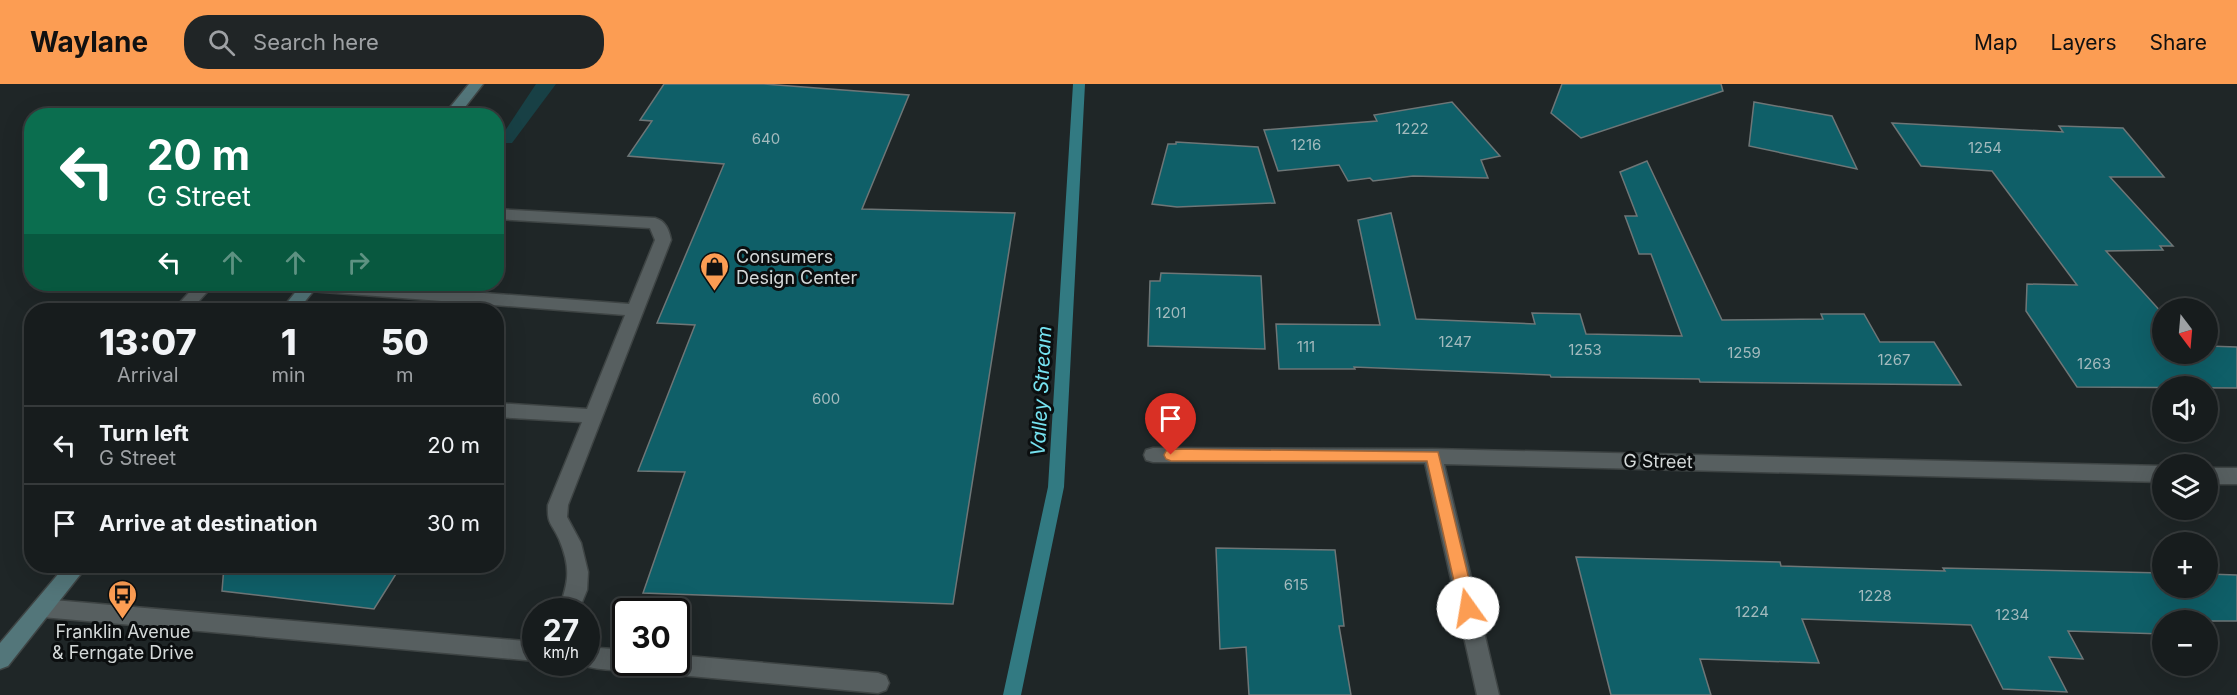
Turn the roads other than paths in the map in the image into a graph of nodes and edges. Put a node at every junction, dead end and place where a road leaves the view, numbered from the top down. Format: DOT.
graph roads {
  1 [pos="476,84"];
  2 [pos="456,108"];
  3 [pos="504,214"];
  4 [pos="200,291"];
  5 [pos="304,291"];
  6 [pos="398,291"];
  7 [pos="188,303"];
  8 [pos="295,303"];
  9 [pos="635,310"];
  10 [pos="504,410"];
  11 [pos="593,416"];
  12 [pos="1153,455"];
  13 [pos="1433,456"];
  14 [pos="2152,474"];
  15 [pos="2218,476"];
  16 [pos="2237,476"];
  17 [pos="71,573"];
  18 [pos="573,598"];
  19 [pos="42,608"];
  20 [pos="522,651"];
  21 [pos="0,659"];
  22 [pos="690,666"];
  23 [pos="878,683"];
  24 [pos="1488,695"];
  1 -- 2 [label="main road"];
  3 -- 9 [label="street"];
  4 -- 7 [label="street"];
  5 -- 8 [label="main road"];
  6 -- 9 [label="street"];
  9 -- 11 [label="street"];
  10 -- 11 [label="street"];
  11 -- 18 [label="street"];
  12 -- 13 [label="street, G Street"];
  13 -- 14 [label="street, G Street"];
  13 -- 24 [label="street"];
  15 -- 16 [label="street"];
  17 -- 19 [label="main road"];
  19 -- 20 [label="street"];
  19 -- 21 [label="main road"];
  22 -- 23 [label="street"];
}
